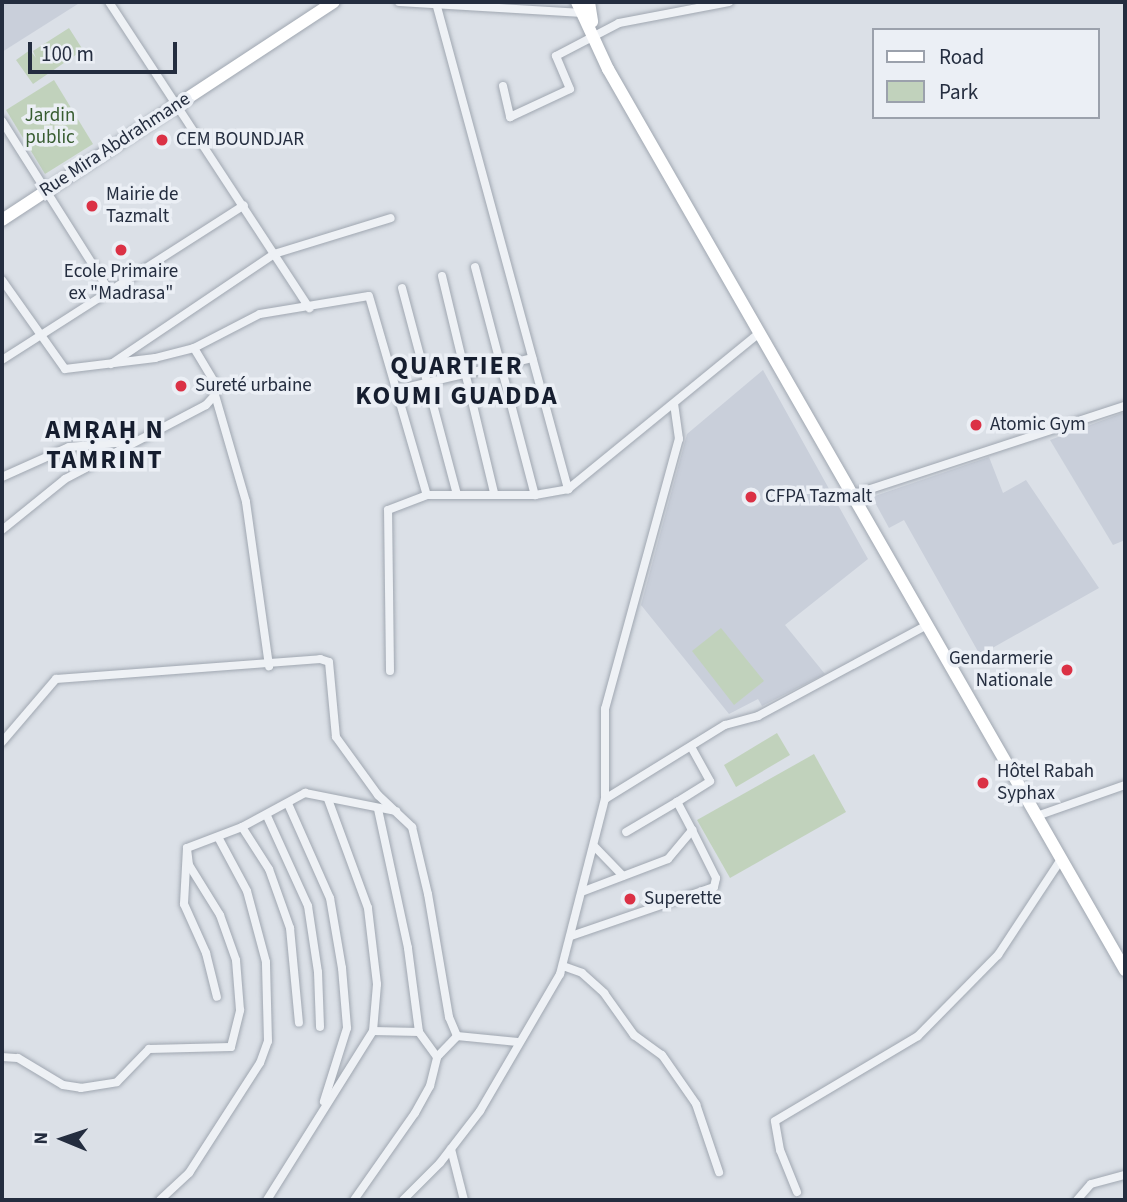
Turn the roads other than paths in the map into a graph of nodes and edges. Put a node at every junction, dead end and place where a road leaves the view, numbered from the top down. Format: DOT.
graph roads {
  1 [pos="109,2"];
  2 [pos="334,2"];
  3 [pos="398,2"];
  4 [pos="729,2"];
  5 [pos="436,4"];
  6 [pos="532,5"];
  7 [pos="583,6"];
  8 [pos="594,37"];
  9 [pos="503,86"];
  10 [pos="177,104"];
  11 [pos="2,121"];
  12 [pos="46,191"];
  13 [pos="244,205"];
  14 [pos="391,218"];
  15 [pos="2,220"];
  16 [pos="274,254"];
  17 [pos="475,267"];
  18 [pos="442,276"];
  19 [pos="2,280"];
  20 [pos="402,288"];
  21 [pos="109,290"];
  22 [pos="309,307"];
  23 [pos="758,334"];
  24 [pos="39,336"];
  25 [pos="194,348"];
  26 [pos="532,358"];
  27 [pos="2,360"];
  28 [pos="109,366"];
  29 [pos="499,366"];
  30 [pos="465,373"];
  31 [pos="429,381"];
  32 [pos="396,390"];
  33 [pos="215,395"];
  34 [pos="674,405"];
  35 [pos="1125,406"];
  36 [pos="89,442"];
  37 [pos="129,442"];
  38 [pos="100,458"];
  39 [pos="2,477"];
  40 [pos="568,489"];
  41 [pos="494,492"];
  42 [pos="457,494"];
  43 [pos="427,495"];
  44 [pos="535,495"];
  45 [pos="852,495"];
  46 [pos="2,530"];
  47 [pos="927,625"];
  48 [pos="269,666"];
  49 [pos="390,671"];
  50 [pos="2,742"];
  51 [pos="691,747"];
  52 [pos="1125,785"];
  53 [pos="328,799"];
  54 [pos="605,799"];
  55 [pos="677,802"];
  56 [pos="289,806"];
  57 [pos="378,809"];
  58 [pos="396,811"];
  59 [pos="267,816"];
  60 [pos="1037,816"];
  61 [pos="242,827"];
  62 [pos="692,830"];
  63 [pos="626,832"];
  64 [pos="218,837"];
  65 [pos="595,847"];
  66 [pos="187,848"];
  67 [pos="1062,858"];
  68 [pos="623,876"];
  69 [pos="584,891"];
  70 [pos="571,936"];
  71 [pos="563,966"];
  72 [pos="1125,970"];
  73 [pos="217,998"];
  74 [pos="299,1023"];
  75 [pos="320,1027"];
  76 [pos="373,1031"];
  77 [pos="419,1032"];
  78 [pos="457,1036"];
  79 [pos="518,1042"];
  80 [pos="2,1056"];
  81 [pos="437,1057"];
  82 [pos="321,1111"];
  83 [pos="452,1149"];
  84 [pos="719,1172"];
  85 [pos="1125,1175"];
  86 [pos="797,1192"];
  87 [pos="160,1200"];
  88 [pos="267,1200"];
  89 [pos="354,1200"];
  90 [pos="403,1200"];
  91 [pos="464,1200"];
  92 [pos="1077,1200"];
  1 -- 10 [label="street"];
  2 -- 10 [label="main road, Rue Mira Abdrahmane"];
  3 -- 5 [label="street"];
  4 -- 8 [label="street"];
  5 -- 6 [label="street"];
  5 -- 26 [label="street"];
  6 -- 7 [label="street"];
  7 -- 8 [label="main road"];
  8 -- 9 [label="street"];
  8 -- 23 [label="main road"];
  10 -- 12 [label="main road, Rue Mira Abdrahmane"];
  10 -- 13 [label="street"];
  11 -- 12 [label="street"];
  12 -- 15 [label="main road, Rue Mira Abdrahmane"];
  12 -- 21 [label="street"];
  13 -- 16 [label="street"];
  13 -- 21 [label="street"];
  14 -- 16 [label="street"];
  16 -- 22 [label="street"];
  16 -- 28 [label="street"];
  17 -- 29 [label="street"];
  18 -- 30 [label="street"];
  19 -- 24 [label="street"];
  20 -- 31 [label="street"];
  21 -- 24 [label="street"];
  22 -- 25 [label="street"];
  22 -- 32 [label="street"];
  23 -- 34 [label="street"];
  23 -- 45 [label="main road"];
  24 -- 27 [label="street"];
  24 -- 28 [label="street"];
  25 -- 28 [label="street"];
  25 -- 33 [label="street"];
  26 -- 29 [label="street"];
  26 -- 40 [label="street"];
  29 -- 30 [label="street"];
  29 -- 44 [label="street"];
  30 -- 31 [label="street"];
  30 -- 41 [label="street"];
  31 -- 32 [label="street"];
  31 -- 42 [label="street"];
  32 -- 43 [label="street"];
  33 -- 37 [label="street"];
  33 -- 48 [label="street"];
  34 -- 40 [label="street"];
  34 -- 54 [label="street"];
  35 -- 45 [label="street"];
  36 -- 37 [label="street"];
  36 -- 38 [label="street"];
  36 -- 39 [label="street"];
  37 -- 38 [label="street"];
  38 -- 46 [label="street"];
  40 -- 44 [label="street"];
  41 -- 42 [label="street"];
  41 -- 44 [label="street"];
  42 -- 43 [label="street"];
  43 -- 49 [label="street"];
  45 -- 47 [label="main road"];
  47 -- 51 [label="street"];
  47 -- 60 [label="main road"];
  48 -- 50 [label="street"];
  48 -- 58 [label="street"];
  51 -- 54 [label="street"];
  51 -- 55 [label="street"];
  52 -- 60 [label="street"];
  53 -- 56 [label="street"];
  53 -- 57 [label="street"];
  53 -- 76 [label="street"];
  54 -- 65 [label="street"];
  55 -- 62 [label="street"];
  55 -- 63 [label="street"];
  56 -- 59 [label="street"];
  56 -- 82 [label="street"];
  57 -- 58 [label="street"];
  57 -- 77 [label="street"];
  58 -- 78 [label="street"];
  59 -- 61 [label="street"];
  59 -- 75 [label="street"];
  60 -- 67 [label="main road"];
  61 -- 64 [label="street"];
  61 -- 74 [label="street"];
  62 -- 68 [label="street"];
  62 -- 70 [label="street"];
  64 -- 66 [label="street"];
  64 -- 87 [label="street"];
  65 -- 68 [label="street"];
  65 -- 69 [label="street"];
  66 -- 73 [label="street"];
  66 -- 80 [label="street"];
  67 -- 72 [label="main road"];
  67 -- 86 [label="street"];
  68 -- 69 [label="street"];
  69 -- 70 [label="street"];
  70 -- 71 [label="street"];
  71 -- 79 [label="street"];
  71 -- 84 [label="street"];
  76 -- 77 [label="street"];
  76 -- 82 [label="street"];
  77 -- 81 [label="street"];
  78 -- 79 [label="street"];
  78 -- 81 [label="street"];
  79 -- 83 [label="street"];
  81 -- 89 [label="street"];
  82 -- 88 [label="street"];
  83 -- 90 [label="street"];
  83 -- 91 [label="street"];
  85 -- 92 [label="street"];
}
